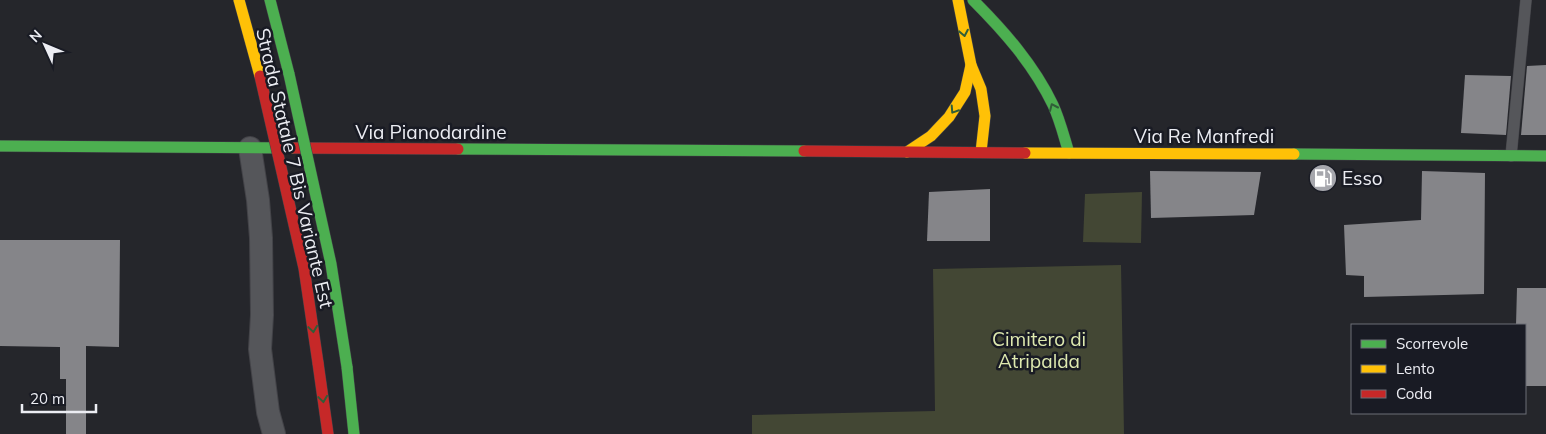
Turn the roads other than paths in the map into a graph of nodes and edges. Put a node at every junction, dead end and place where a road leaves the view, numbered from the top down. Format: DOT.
graph roads {
  1 [pos="239,0"];
  2 [pos="270,0"];
  3 [pos="958,0"];
  4 [pos="973,0"];
  5 [pos="1526,0"];
  6 [pos="971,65"];
  7 [pos="0,146"];
  8 [pos="250,148"];
  9 [pos="862,152"];
  10 [pos="908,152"];
  11 [pos="982,152"];
  12 [pos="1070,153"];
  13 [pos="1511,156"];
  14 [pos="1546,156"];
  15 [pos="274,434"];
  16 [pos="328,434"];
  17 [pos="354,434"];
  1 -- 16 [label="main road, Strada Statale 7 Bis Variante Est, one-way, bridge"];
  2 -- 17 [label="main road, Strada Statale 7 Bis Variante Est, bridge"];
  3 -- 6 [label="main road, one-way"];
  12 -- 4 [label="main road, one-way"];
  5 -- 13 [label="lane"];
  6 -- 10 [label="main road, one-way"];
  6 -- 11 [label="main road"];
  7 -- 8 [label="main road, Via Pianodardine"];
  8 -- 9 [label="main road, Via Pianodardine"];
  8 -- 15 [label="street"];
  9 -- 10 [label="main road, Via Re Manfredi"];
  10 -- 11 [label="main road, Via Re Manfredi"];
  11 -- 12 [label="main road, Via Re Manfredi"];
  12 -- 13 [label="main road, Via Re Manfredi"];
  13 -- 14 [label="main road, Via Re Manfredi"];
}
